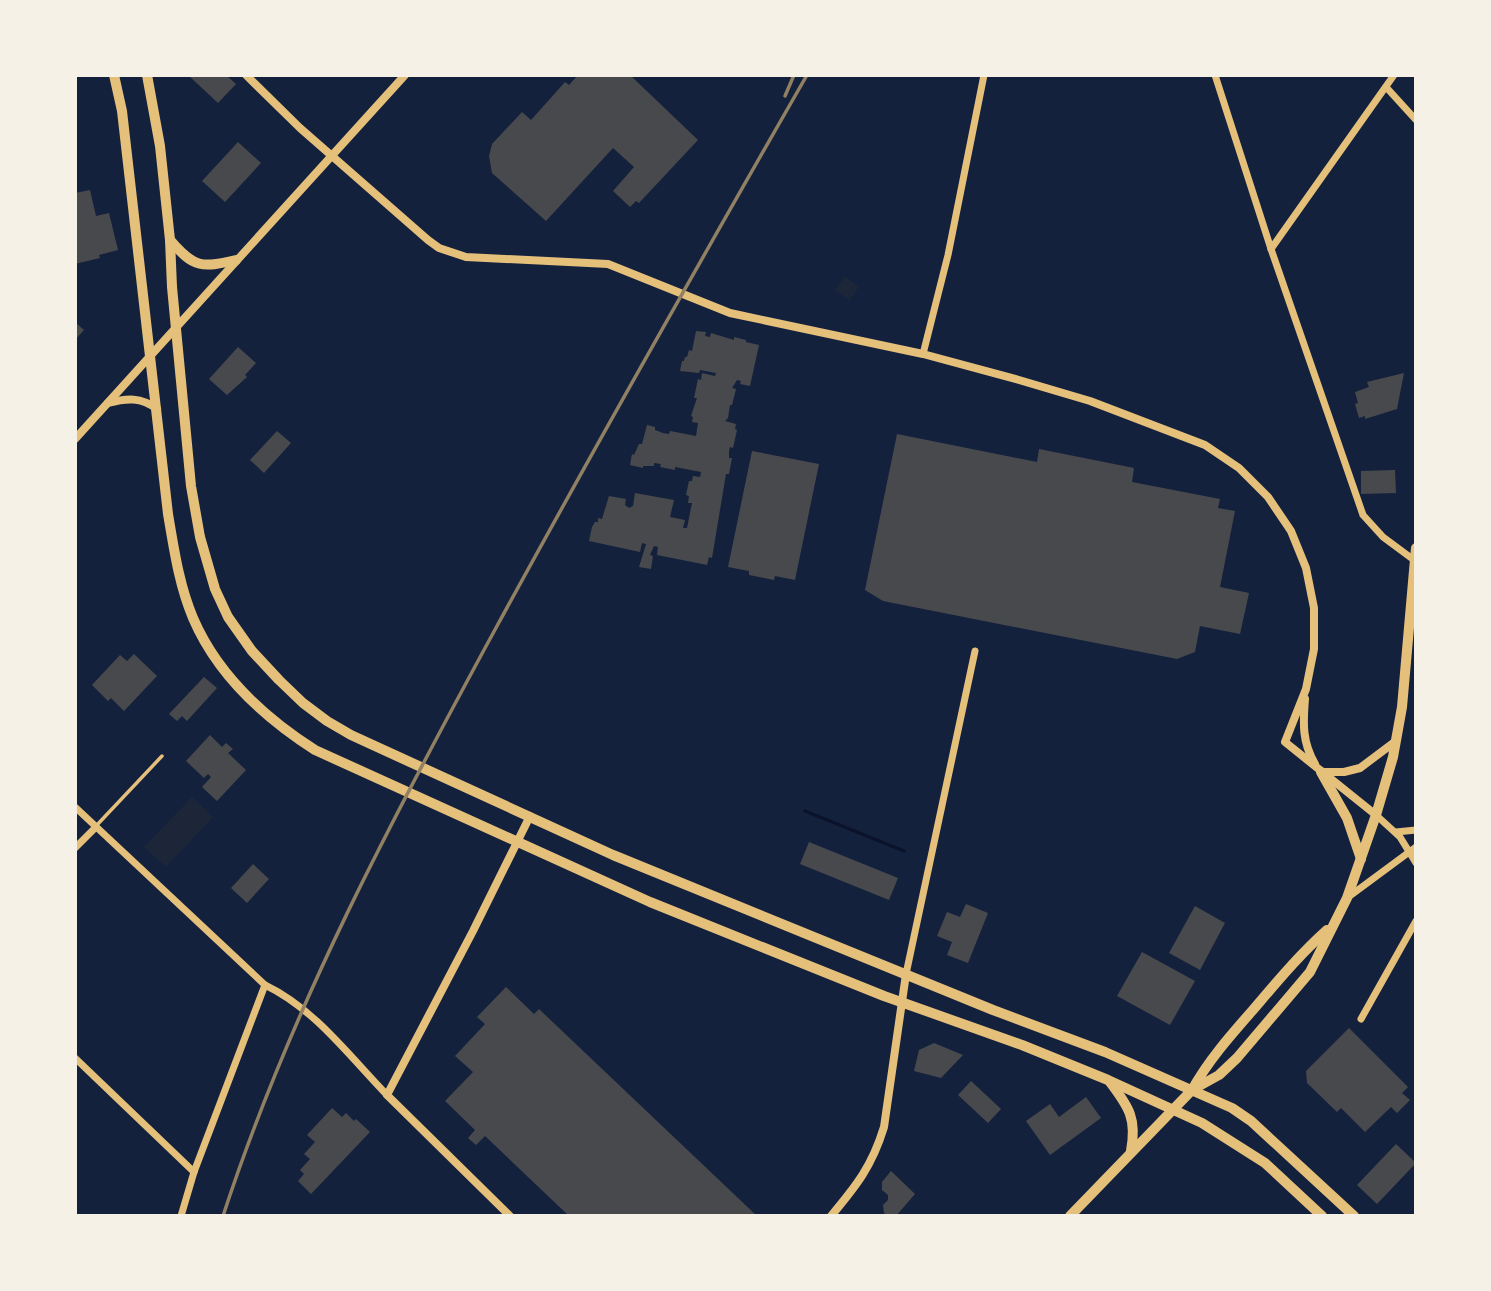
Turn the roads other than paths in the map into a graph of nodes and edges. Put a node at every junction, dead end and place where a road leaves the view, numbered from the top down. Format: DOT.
graph roads {
  1 [pos="114,75"];
  2 [pos="147,75"];
  3 [pos="246,75"];
  4 [pos="405,75"];
  5 [pos="984,75"];
  6 [pos="1214,75"];
  7 [pos="1394,75"];
  8 [pos="1386,87"];
  9 [pos="1416,120"];
  10 [pos="330,155"];
  11 [pos="170,240"];
  12 [pos="1270,248"];
  13 [pos="236,260"];
  14 [pos="175,328"];
  15 [pos="923,354"];
  16 [pos="151,355"];
  17 [pos="108,402"];
  18 [pos="157,410"];
  19 [pos="75,439"];
  20 [pos="1416,548"];
  21 [pos="1415,560"];
  22 [pos="975,651"];
  23 [pos="1306,689"];
  24 [pos="1396,741"];
  25 [pos="162,756"];
  26 [pos="1321,772"];
  27 [pos="75,807"];
  28 [pos="1376,814"];
  29 [pos="530,816"];
  30 [pos="96,827"];
  31 [pos="1416,830"];
  32 [pos="1396,832"];
  33 [pos="515,842"];
  34 [pos="75,848"];
  35 [pos="1413,849"];
  36 [pos="1361,860"];
  37 [pos="1416,863"];
  38 [pos="1347,898"];
  39 [pos="1416,921"];
  40 [pos="1332,926"];
  41 [pos="906,974"];
  42 [pos="265,985"];
  43 [pos="901,1002"];
  44 [pos="1361,1019"];
  45 [pos="75,1058"];
  46 [pos="1108,1080"];
  47 [pos="1192,1090"];
  48 [pos="387,1095"];
  49 [pos="1172,1110"];
  50 [pos="1131,1151"];
  51 [pos="194,1172"];
  52 [pos="181,1214"];
  53 [pos="510,1216"];
  54 [pos="831,1216"];
  55 [pos="1070,1216"];
  56 [pos="1322,1216"];
  57 [pos="1354,1216"];
  1 -- 16 [label="main road"];
  2 -- 11 [label="main road"];
  3 -- 10 [label="street"];
  4 -- 10 [label="street"];
  5 -- 15 [label="street"];
  6 -- 12 [label="street"];
  7 -- 8 [label="street"];
  8 -- 9 [label="street"];
  8 -- 12 [label="street"];
  10 -- 13 [label="street"];
  10 -- 15 [label="street"];
  11 -- 13 [label="main road"];
  11 -- 14 [label="main road"];
  12 -- 21 [label="street"];
  13 -- 14 [label="street"];
  14 -- 16 [label="street"];
  14 -- 29 [label="main road"];
  15 -- 23 [label="street"];
  16 -- 17 [label="street"];
  16 -- 18 [label="main road"];
  17 -- 18 [label="street"];
  17 -- 19 [label="street"];
  18 -- 33 [label="main road"];
  20 -- 21 [label="main road"];
  21 -- 24 [label="main road"];
  22 -- 41 [label="street"];
  23 -- 26 [label="street"];
  23 -- 26 [label="street"];
  24 -- 26 [label="street"];
  24 -- 28 [label="main road"];
  25 -- 30 [label="lane"];
  26 -- 28 [label="street"];
  26 -- 36 [label="main road"];
  27 -- 30 [label="street"];
  28 -- 32 [label="street"];
  28 -- 36 [label="main road"];
  29 -- 33 [label="street"];
  29 -- 41 [label="main road"];
  30 -- 34 [label="street"];
  30 -- 42 [label="street"];
  31 -- 32 [label="street"];
  32 -- 35 [label="street"];
  33 -- 43 [label="main road"];
  33 -- 48 [label="street"];
  35 -- 37 [label="street"];
  35 -- 38 [label="street"];
  36 -- 38 [label="main road"];
  38 -- 40 [label="main road"];
  39 -- 44 [label="street"];
  40 -- 47 [label="main road"];
  40 -- 47 [label="main road"];
  41 -- 43 [label="street"];
  41 -- 47 [label="main road"];
  42 -- 48 [label="street"];
  42 -- 51 [label="street"];
  43 -- 46 [label="main road"];
  43 -- 54 [label="street"];
  45 -- 51 [label="street"];
  46 -- 49 [label="main road"];
  46 -- 50 [label="main road"];
  47 -- 49 [label="main road"];
  47 -- 57 [label="main road"];
  48 -- 53 [label="street"];
  49 -- 50 [label="main road"];
  49 -- 56 [label="main road"];
  50 -- 55 [label="main road"];
  51 -- 52 [label="street"];
}
